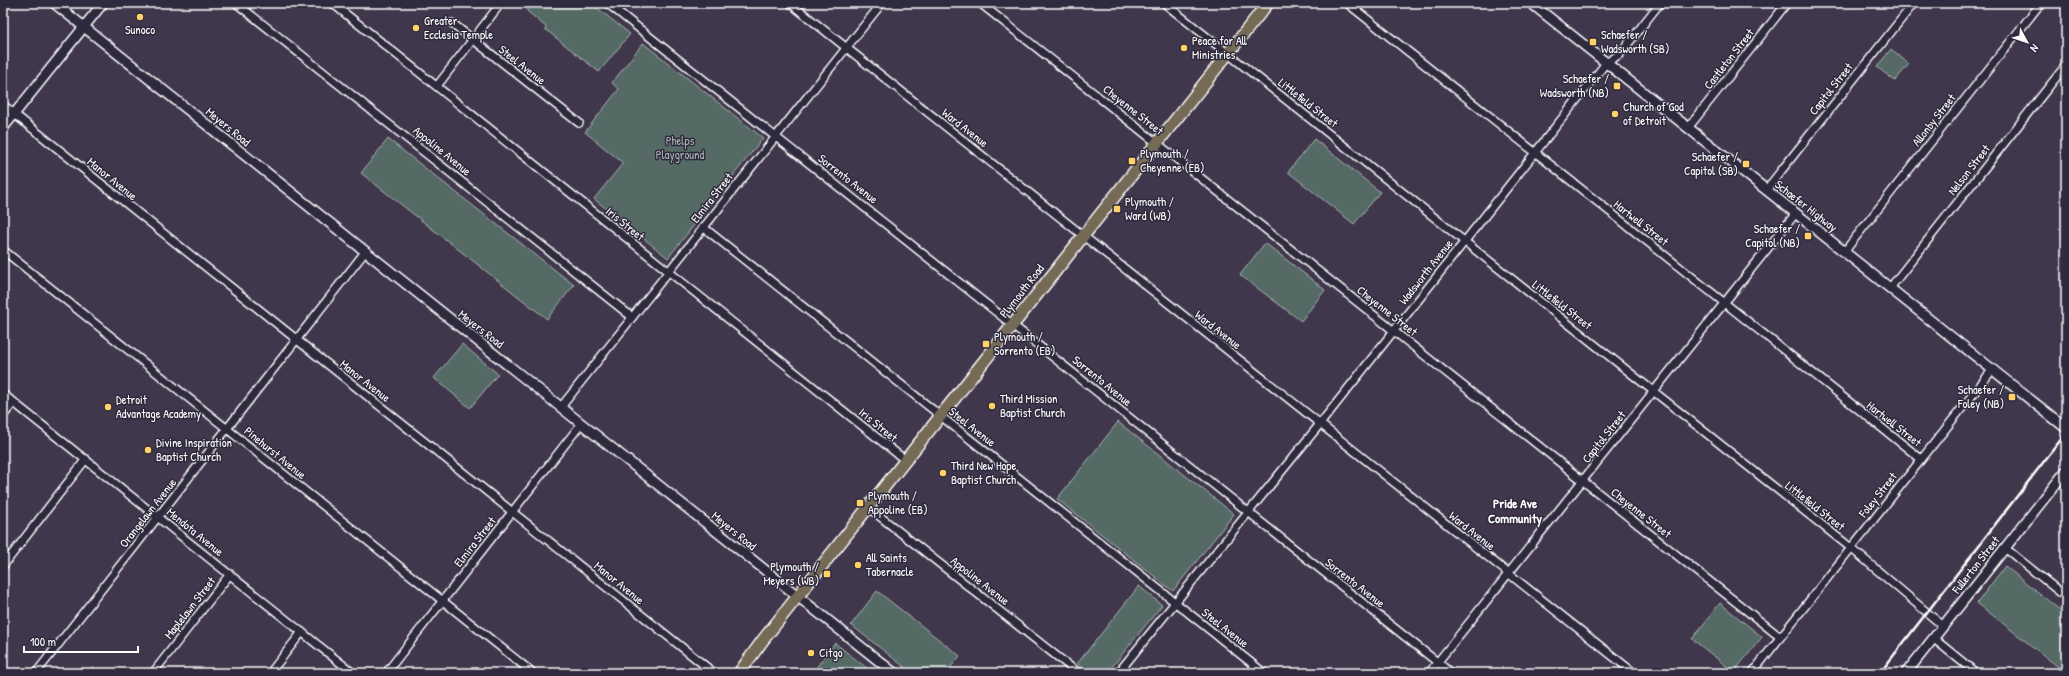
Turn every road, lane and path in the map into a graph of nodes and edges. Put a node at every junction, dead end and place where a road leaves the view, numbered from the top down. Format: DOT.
graph roads {
  1 [pos="54,3"];
  2 [pos="103,3"];
  3 [pos="236,3"];
  4 [pos="332,3"];
  5 [pos="501,3"];
  6 [pos="607,3"];
  7 [pos="790,3"];
  8 [pos="882,3"];
  9 [pos="980,3"];
  10 [pos="1164,3"];
  11 [pos="1268,3"];
  12 [pos="1347,3"];
  13 [pos="1531,3"];
  14 [pos="1660,3"];
  15 [pos="1787,3"];
  16 [pos="1914,3"];
  17 [pos="2041,3"];
  18 [pos="452,23"];
  19 [pos="84,27"];
  20 [pos="472,40"];
  21 [pos="846,48"];
  22 [pos="1228,54"];
  23 [pos="1606,63"];
  24 [pos="2066,65"];
  25 [pos="437,86"];
  26 [pos="3,105"];
  27 [pos="14,114"];
  28 [pos="579,123"];
  29 [pos="3,128"];
  30 [pos="1688,128"];
  31 [pos="775,136"];
  32 [pos="1157,142"];
  33 [pos="1535,152"];
  34 [pos="1766,190"];
  35 [pos="1796,213"];
  36 [pos="703,227"];
  37 [pos="1083,235"];
  38 [pos="1464,241"];
  39 [pos="3,250"];
  40 [pos="365,252"];
  41 [pos="1844,252"];
  42 [pos="667,272"];
  43 [pos="1890,288"];
  44 [pos="1724,303"];
  45 [pos="632,317"];
  46 [pos="1012,324"];
  47 [pos="1394,330"];
  48 [pos="296,340"];
  49 [pos="1992,369"];
  50 [pos="1654,392"];
  51 [pos="3,394"];
  52 [pos="14,402"];
  53 [pos="561,407"];
  54 [pos="3,416"];
  55 [pos="940,416"];
  56 [pos="581,424"];
  57 [pos="1320,424"];
  58 [pos="227,428"];
  59 [pos="2066,428"];
  60 [pos="86,459"];
  61 [pos="1921,459"];
  62 [pos="905,460"];
  63 [pos="2066,471"];
  64 [pos="1584,481"];
  65 [pos="868,507"];
  66 [pos="513,512"];
  67 [pos="1248,512"];
  68 [pos="158,517"];
  69 [pos="1850,548"];
  70 [pos="2005,548"];
  71 [pos="3,566"];
  72 [pos="230,574"];
  73 [pos="1509,574"];
  74 [pos="797,596"];
  75 [pos="2066,597"];
  76 [pos="443,601"];
  77 [pos="1175,602"];
  78 [pos="1943,626"];
  79 [pos="302,632"];
  80 [pos="1780,637"];
  81 [pos="1933,638"];
  82 [pos="1438,662"];
  83 [pos="36,673"];
  84 [pos="153,673"];
  85 [pos="270,673"];
  86 [pos="353,673"];
  87 [pos="386,673"];
  88 [pos="533,673"];
  89 [pos="714,673"];
  90 [pos="739,673"];
  91 [pos="894,673"];
  92 [pos="1078,673"];
  93 [pos="1118,673"];
  94 [pos="1264,673"];
  95 [pos="1429,673"];
  96 [pos="1451,673"];
  97 [pos="1634,673"];
  98 [pos="1752,673"];
  99 [pos="1906,673"];
  100 [pos="1976,673"];
  1 -- 19 [label="street, Meyers Road"];
  2 -- 19 [label="street"];
  3 -- 45 [label="street, Appoline Avenue"];
  4 -- 25 [label="street, Iris Street"];
  5 -- 20 [label="street"];
  6 -- 31 [label="street, Sorrento Avenue"];
  7 -- 21 [label="street, Ward Avenue"];
  8 -- 21 [label="street, Elmira Street"];
  9 -- 32 [label="street, Cheyenne Street"];
  10 -- 22 [label="street, Littlefield Street"];
  11 -- 22 [label="main road, Plymouth Road"];
  12 -- 33 [label="street, Hartwell Street"];
  13 -- 23 [label="street, Schaefer Highway"];
  14 -- 23 [label="street, Wadsworth Avenue"];
  15 -- 30 [label="street, Castleton Street"];
  16 -- 34 [label="street, Capitol Street"];
  17 -- 41 [label="street, Allonby Street"];
  18 -- 20 [label="street, Steel Avenue"];
  19 -- 27 [label="street"];
  19 -- 40 [label="street, Meyers Road"];
  20 -- 25 [label="street"];
  20 -- 28 [label="street, Steel Avenue"];
  21 -- 31 [label="street, Elmira Street"];
  21 -- 37 [label="street, Ward Avenue"];
  22 -- 32 [label="main road, Plymouth Road"];
  22 -- 38 [label="street, Littlefield Street"];
  23 -- 30 [label="street, Schaefer Highway"];
  23 -- 33 [label="street, Wadsworth Avenue"];
  24 -- 43 [label="street, Nelson Street"];
  25 -- 42 [label="street, Iris Street"];
  26 -- 27 [label="street, Manor Avenue"];
  27 -- 29 [label="street"];
  27 -- 48 [label="street, Manor Avenue"];
  30 -- 34 [label="street, Schaefer Highway"];
  31 -- 36 [label="street, Elmira Street"];
  31 -- 46 [label="street, Sorrento Avenue"];
  32 -- 37 [label="main road, Plymouth Road"];
  32 -- 47 [label="street, Cheyenne Street"];
  33 -- 38 [label="street, Wadsworth Avenue"];
  33 -- 44 [label="street, Hartwell Street"];
  34 -- 35 [label="street, Schaefer Highway"];
  35 -- 41 [label="street, Schaefer Highway"];
  35 -- 44 [label="street, Capitol Street"];
  36 -- 42 [label="street, Elmira Street"];
  36 -- 55 [label="street, Steel Avenue"];
  37 -- 46 [label="main road, Plymouth Road"];
  37 -- 57 [label="street, Ward Avenue"];
  38 -- 47 [label="street, Wadsworth Avenue"];
  38 -- 50 [label="street, Littlefield Street"];
  39 -- 58 [label="street, Pinehurst Avenue"];
  40 -- 48 [label="street, Orangelawn Avenue"];
  40 -- 53 [label="street, Meyers Road"];
  41 -- 43 [label="street, Schaefer Highway"];
  42 -- 45 [label="street, Elmira Street"];
  42 -- 62 [label="street, Iris Street"];
  43 -- 49 [label="street, Schaefer Highway"];
  44 -- 50 [label="street, Capitol Street"];
  44 -- 61 [label="street, Hartwell Street"];
  45 -- 53 [label="street, Elmira Street"];
  46 -- 55 [label="main road, Plymouth Road"];
  46 -- 67 [label="street, Sorrento Avenue"];
  47 -- 57 [label="street, Wadsworth Avenue"];
  47 -- 64 [label="street, Cheyenne Street"];
  48 -- 58 [label="street, Orangelawn Avenue"];
  48 -- 66 [label="street, Manor Avenue"];
  49 -- 59 [label="street, Schaefer Highway"];
  49 -- 61 [label="street, Foley Street"];
  50 -- 64 [label="street, Capitol Street"];
  50 -- 69 [label="street, Littlefield Street"];
  51 -- 52 [label="street, Mendota Avenue"];
  52 -- 54 [label="street"];
  52 -- 60 [label="street, Mendota Avenue"];
  53 -- 56 [label="street, Meyers Road"];
  55 -- 62 [label="main road, Plymouth Road"];
  55 -- 77 [label="street, Steel Avenue"];
  56 -- 66 [label="street, Elmira Street"];
  56 -- 74 [label="street, Meyers Road"];
  57 -- 67 [label="street, Wadsworth Avenue"];
  57 -- 73 [label="street, Ward Avenue"];
  58 -- 68 [label="street, Orangelawn Avenue"];
  58 -- 76 [label="street, Pinehurst Avenue"];
  60 -- 68 [label="street, Mendota Avenue"];
  60 -- 71 [label="street"];
  61 -- 69 [label="street, Foley Street"];
  62 -- 65 [label="main road, Plymouth Road"];
  63 -- 70 [label="street, Fullerton Street"];
  64 -- 73 [label="street, Capitol Street"];
  64 -- 80 [label="street, Cheyenne Street"];
  65 -- 74 [label="main road, Plymouth Road"];
  65 -- 92 [label="street, Appoline Avenue"];
  66 -- 76 [label="street, Elmira Street"];
  66 -- 89 [label="street, Manor Avenue"];
  67 -- 77 [label="street, Wadsworth Avenue"];
  67 -- 82 [label="street, Sorrento Avenue"];
  68 -- 72 [label="street, Mendota Avenue"];
  68 -- 83 [label="street, Orangelawn Avenue"];
  69 -- 78 [label="street, Littlefield Street"];
  69 -- 80 [label="street, Foley Street"];
  70 -- 75 [label="street"];
  70 -- 78 [label="street, Fullerton Street"];
  72 -- 79 [label="street, Mendota Avenue"];
  72 -- 84 [label="street, Maplelawn Street"];
  73 -- 82 [label="street, Capitol Street"];
  73 -- 97 [label="street, Ward Avenue"];
  74 -- 90 [label="main road, Plymouth Road"];
  74 -- 91 [label="street, Meyers Road"];
  76 -- 87 [label="street, Elmira Street"];
  76 -- 88 [label="street, Pinehurst Avenue"];
  77 -- 93 [label="street"];
  77 -- 94 [label="street, Steel Avenue"];
  78 -- 81 [label="street, Fullerton Street"];
  79 -- 85 [label="street"];
  79 -- 86 [label="street, Mendota Avenue"];
  80 -- 98 [label="street, Foley Street"];
  81 -- 99 [label="street, Fullerton Street"];
  81 -- 100 [label="street"];
  82 -- 95 [label="street, Capitol Street"];
  82 -- 96 [label="street, Sorrento Avenue"];
}
